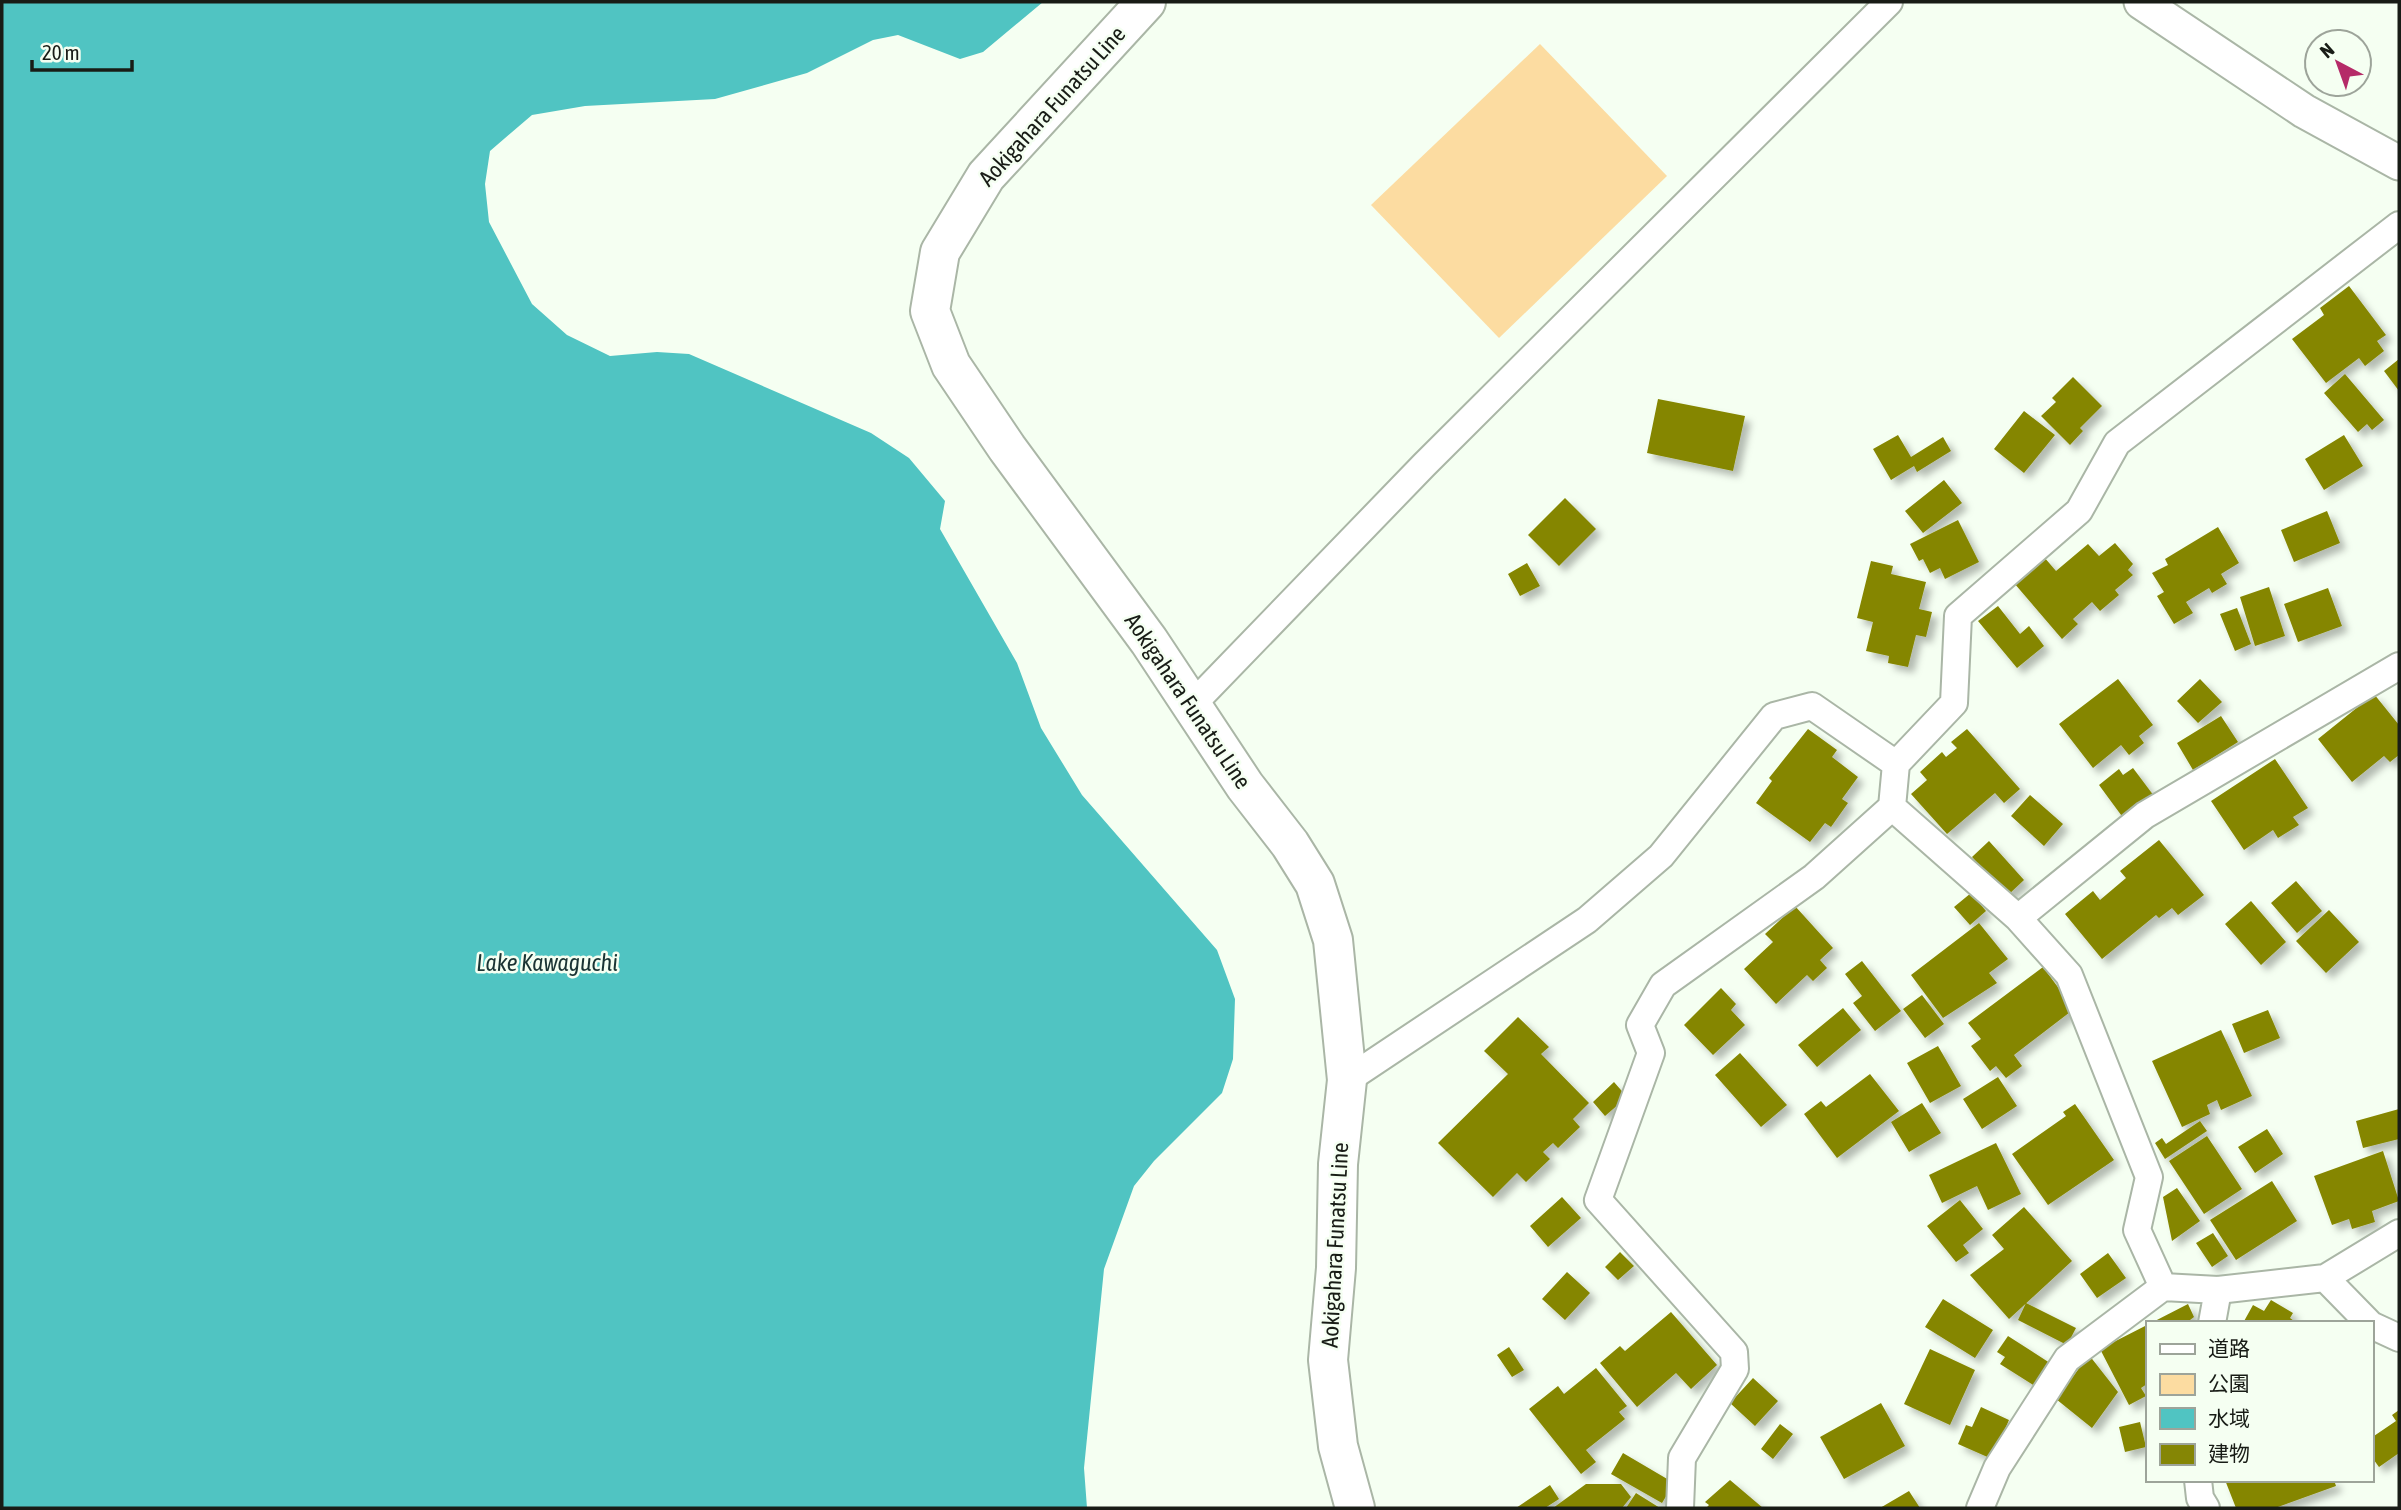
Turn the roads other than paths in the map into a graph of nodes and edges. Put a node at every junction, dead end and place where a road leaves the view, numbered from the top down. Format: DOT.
graph roads {
  1 [pos="1146,2"];
  2 [pos="1889,2"];
  3 [pos="2141,2"];
  4 [pos="2399,163"];
  5 [pos="2399,225"];
  6 [pos="2399,666"];
  7 [pos="1192,705"];
  8 [pos="1896,764"];
  9 [pos="1892,807"];
  10 [pos="2018,918"];
  11 [pos="1347,1080"];
  12 [pos="2399,1233"];
  13 [pos="2325,1278"];
  14 [pos="2162,1287"];
  15 [pos="2218,1290"];
  16 [pos="2211,1321"];
  17 [pos="2367,1321"];
  18 [pos="2373,1325"];
  19 [pos="2399,1338"];
  20 [pos="2198,1482"];
  21 [pos="1354,1508"];
  22 [pos="1680,1508"];
  23 [pos="1980,1508"];
  24 [pos="2206,1508"];
  1 -- 7 [label="main road, Aokigahara Funatsu Line"];
  2 -- 7 [label="street"];
  3 -- 4 [label="street"];
  5 -- 8 [label="street"];
  6 -- 10 [label="street"];
  7 -- 11 [label="main road, Aokigahara Funatsu Line"];
  8 -- 9 [label="street"];
  8 -- 11 [label="street"];
  9 -- 10 [label="street"];
  9 -- 22 [label="street"];
  10 -- 14 [label="street"];
  11 -- 21 [label="main road, Aokigahara Funatsu Line"];
  12 -- 13 [label="street"];
  13 -- 15 [label="street"];
  13 -- 17 [label="street"];
  14 -- 15 [label="street"];
  14 -- 23 [label="street"];
  15 -- 16 [label="street"];
  18 -- 19 [label="street"];
  20 -- 24 [label="street"];
}
